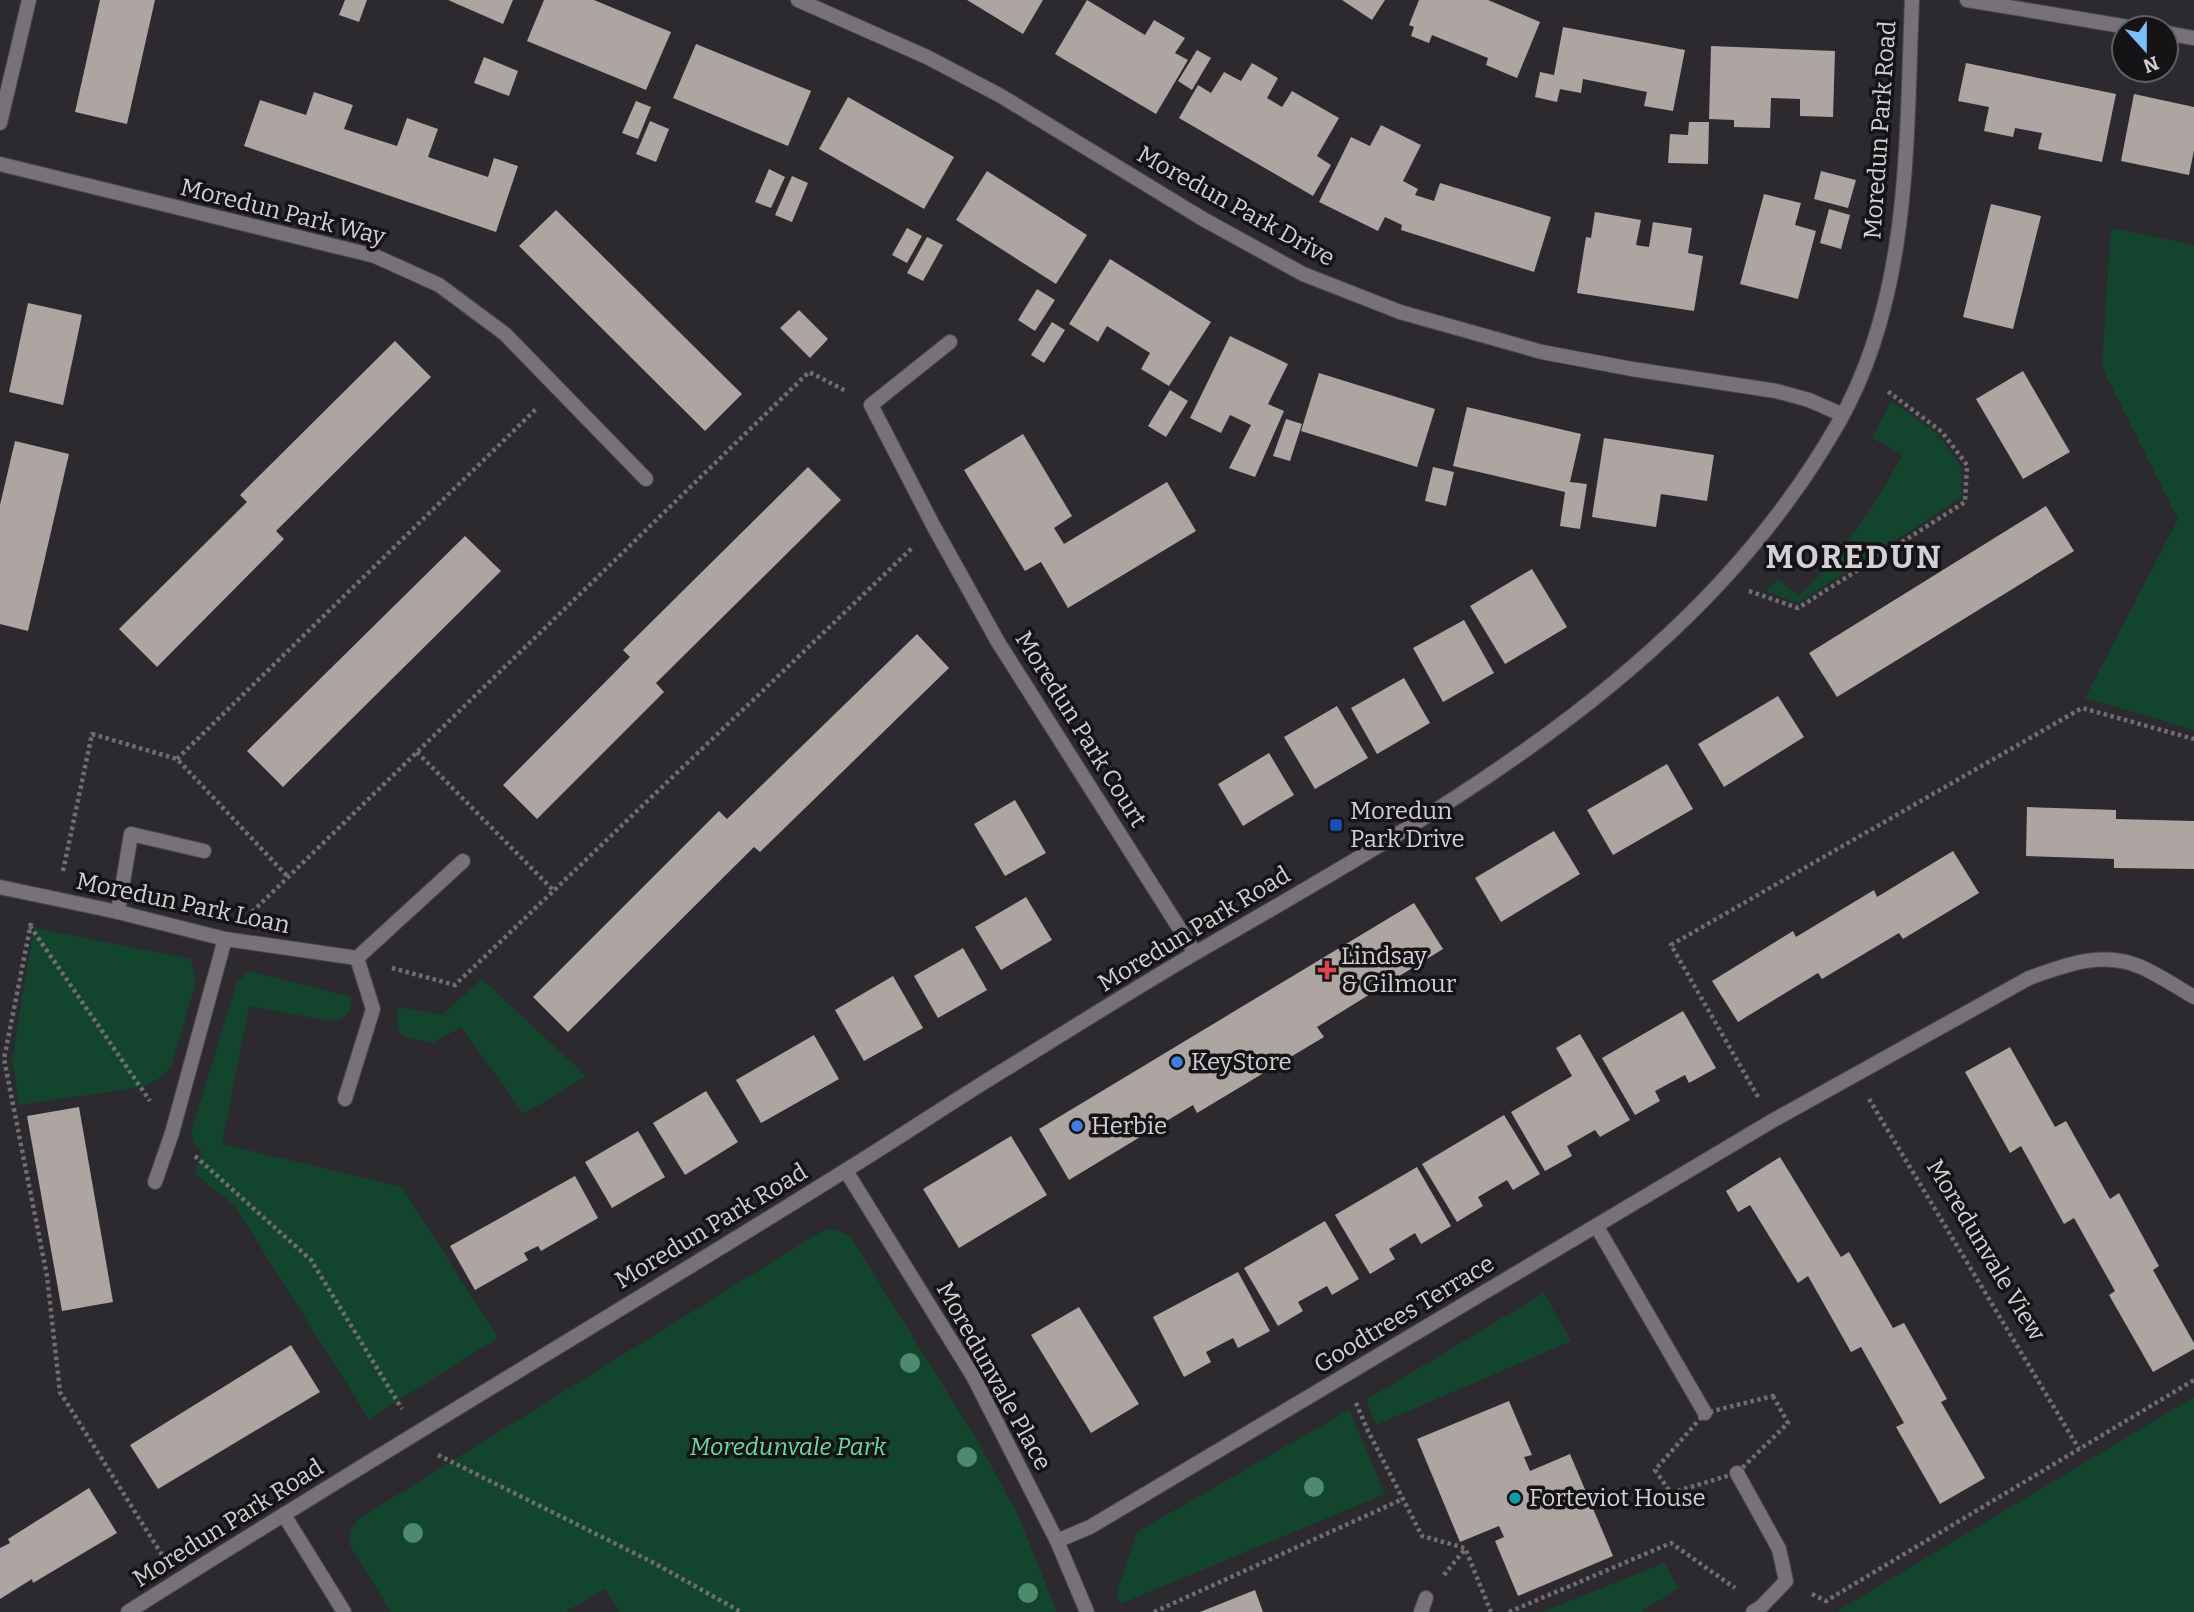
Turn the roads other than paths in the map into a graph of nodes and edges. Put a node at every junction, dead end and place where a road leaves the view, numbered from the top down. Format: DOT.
graph roads {
  1 [pos="29,0"];
  2 [pos="798,0"];
  3 [pos="1912,0"];
  4 [pos="1967,0"];
  5 [pos="2110,24"];
  6 [pos="0,123"];
  7 [pos="0,164"];
  8 [pos="950,342"];
  9 [pos="1843,415"];
  10 [pos="646,479"];
  11 [pos="204,851"];
  12 [pos="463,861"];
  13 [pos="0,887"];
  14 [pos="118,912"];
  15 [pos="225,939"];
  16 [pos="1195,953"];
  17 [pos="357,958"];
  18 [pos="2194,997"];
  19 [pos="345,1099"];
  20 [pos="846,1171"];
  21 [pos="155,1182"];
  22 [pos="1597,1227"];
  23 [pos="1705,1413"];
  24 [pos="1737,1473"];
  25 [pos="284,1515"];
  26 [pos="1057,1541"];
  27 [pos="1757,1609"];
  28 [pos="128,1612"];
  29 [pos="344,1612"];
  30 [pos="1087,1612"];
  1 -- 6 [label="street"];
  2 -- 9 [label="street, Moredun Park Drive"];
  3 -- 9 [label="street, Moredun Park Road"];
  4 -- 5 [label="street"];
  7 -- 10 [label="street, Moredun Park Way"];
  8 -- 16 [label="street, Moredun Park Court"];
  9 -- 16 [label="street, Moredun Park Road"];
  11 -- 14 [label="street"];
  12 -- 17 [label="street"];
  13 -- 14 [label="street, Moredun Park Loan"];
  14 -- 15 [label="street, Moredun Park Loan"];
  15 -- 17 [label="street, Moredun Park Loan"];
  15 -- 21 [label="street"];
  16 -- 20 [label="street, Moredun Park Road"];
  17 -- 19 [label="street"];
  18 -- 22 [label="street, Goodtrees Terrace"];
  20 -- 25 [label="street, Moredun Park Road"];
  20 -- 26 [label="street, Moredunvale Place"];
  22 -- 23 [label="street"];
  22 -- 26 [label="street, Goodtrees Terrace"];
  24 -- 27 [label="street"];
  25 -- 28 [label="street, Moredun Park Road"];
  25 -- 29 [label="street"];
  26 -- 30 [label="street, Moredunvale Place"];
}
